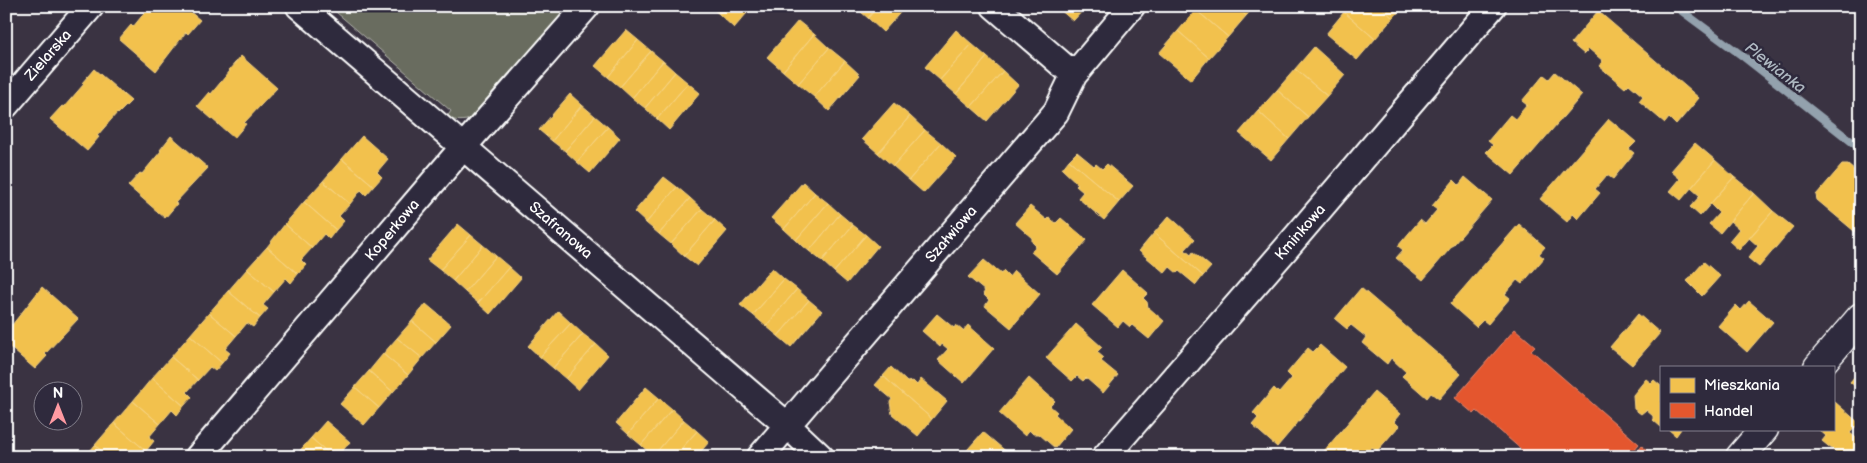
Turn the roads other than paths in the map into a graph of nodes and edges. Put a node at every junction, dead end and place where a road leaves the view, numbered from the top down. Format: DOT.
graph roads {
  1 [pos="91,6"];
  2 [pos="299,6"];
  3 [pos="587,6"];
  4 [pos="994,6"];
  5 [pos="1132,6"];
  6 [pos="1492,6"];
  7 [pos="1074,74"];
  8 [pos="6,105"];
  9 [pos="464,146"];
  10 [pos="1861,317"];
  11 [pos="1819,366"];
  12 [pos="787,425"];
  13 [pos="1763,430"];
  14 [pos="198,457"];
  15 [pos="760,457"];
  16 [pos="821,457"];
  17 [pos="1104,457"];
  18 [pos="1740,457"];
  1 -- 8 [label="street, Zielarska"];
  2 -- 9 [label="street, Szafranowa"];
  3 -- 9 [label="street, Koperkowa"];
  4 -- 7 [label="street"];
  5 -- 7 [label="street, Szałwiowa"];
  6 -- 17 [label="street, Kminkowa"];
  7 -- 12 [label="street, Szałwiowa"];
  9 -- 12 [label="street, Szafranowa"];
  9 -- 14 [label="street, Koperkowa"];
  10 -- 11 [label="street"];
  12 -- 15 [label="street, Szałwiowa"];
  12 -- 16 [label="street, Szafranowa"];
  13 -- 18 [label="street"];
}
